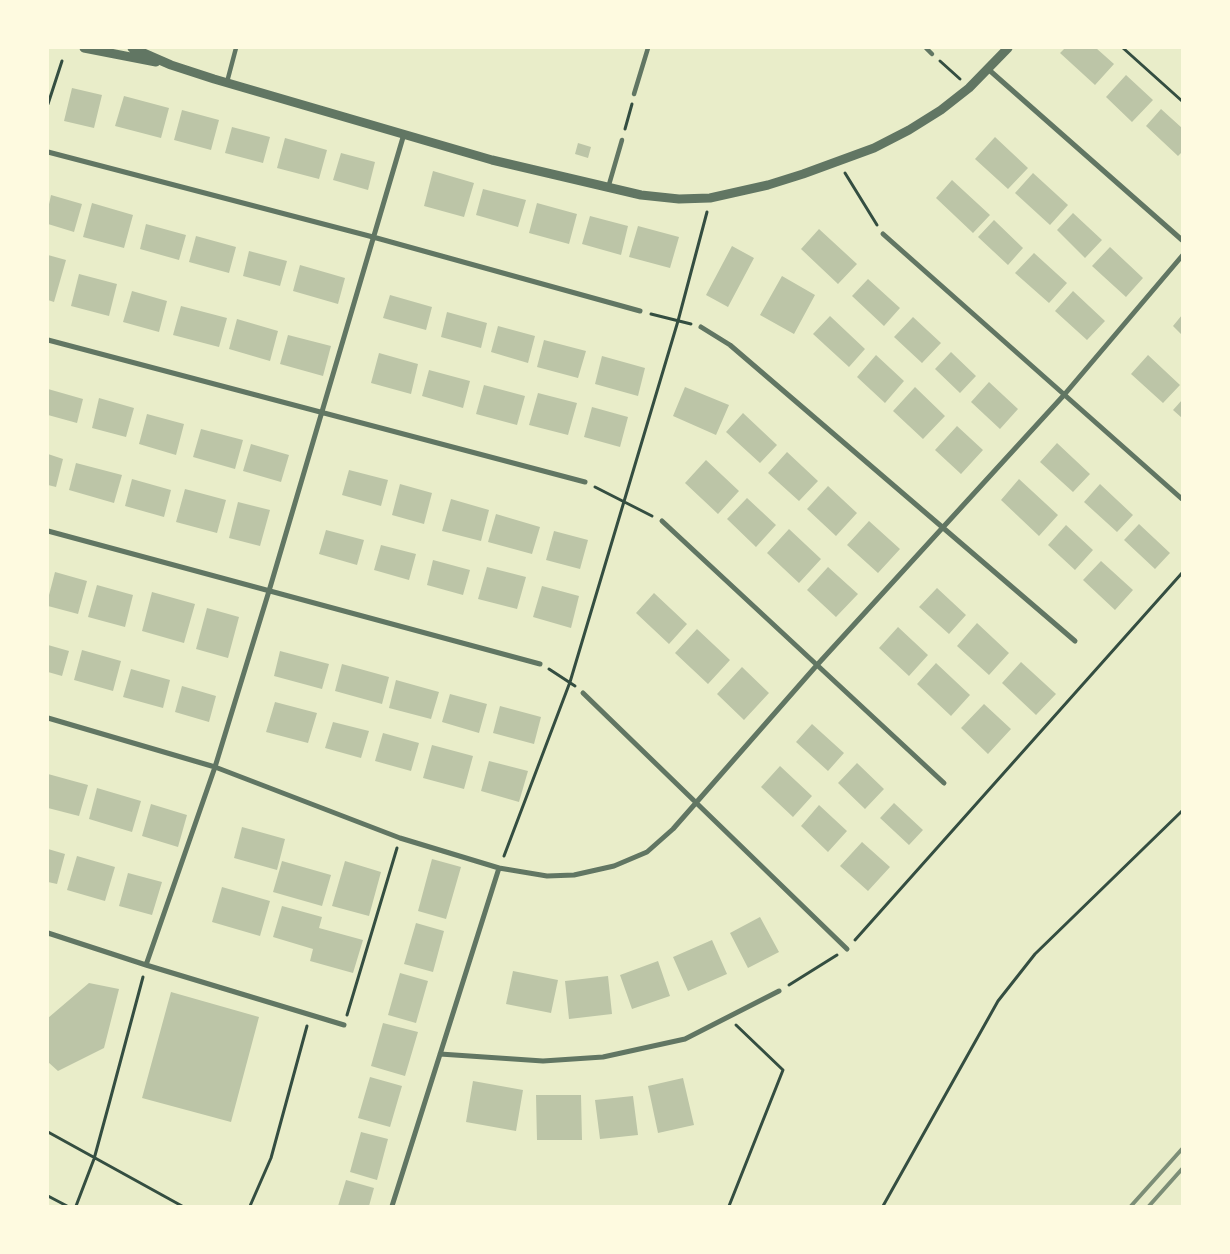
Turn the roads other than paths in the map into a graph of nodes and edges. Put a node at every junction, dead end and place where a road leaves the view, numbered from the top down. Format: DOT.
graph roads {
  1 [pos="84,48"];
  2 [pos="132,48"];
  3 [pos="236,48"];
  4 [pos="648,48"];
  5 [pos="926,48"];
  6 [pos="1008,48"];
  7 [pos="932,54"];
  8 [pos="171,65"];
  9 [pos="988,69"];
  10 [pos="227,83"];
  11 [pos="634,94"];
  12 [pos="404,134"];
  13 [pos="622,140"];
  14 [pos="48,152"];
  15 [pos="608,188"];
  16 [pos="883,234"];
  17 [pos="373,238"];
  18 [pos="1182,240"];
  19 [pos="1182,256"];
  20 [pos="640,311"];
  21 [pos="701,327"];
  22 [pos="48,340"];
  23 [pos="1064,395"];
  24 [pos="322,412"];
  25 [pos="585,482"];
  26 [pos="1182,499"];
  27 [pos="662,521"];
  28 [pos="943,527"];
  29 [pos="48,531"];
  30 [pos="269,591"];
  31 [pos="1075,642"];
  32 [pos="540,664"];
  33 [pos="817,665"];
  34 [pos="583,693"];
  35 [pos="48,718"];
  36 [pos="215,767"];
  37 [pos="944,783"];
  38 [pos="698,803"];
  39 [pos="499,868"];
  40 [pos="48,933"];
  41 [pos="847,949"];
  42 [pos="146,965"];
  43 [pos="779,991"];
  44 [pos="344,1025"];
  45 [pos="440,1054"];
  46 [pos="392,1206"];
  1 -- 8 [label="street"];
  2 -- 8 [label="street"];
  3 -- 10 [label="street"];
  4 -- 11 [label="street"];
  5 -- 7 [label="street"];
  6 -- 9 [label="street"];
  8 -- 10 [label="street"];
  9 -- 15 [label="street"];
  9 -- 18 [label="street"];
  10 -- 12 [label="street"];
  12 -- 15 [label="street"];
  12 -- 17 [label="street"];
  13 -- 15 [label="street"];
  14 -- 17 [label="street"];
  16 -- 23 [label="street"];
  17 -- 20 [label="street"];
  17 -- 24 [label="street"];
  19 -- 23 [label="street"];
  21 -- 28 [label="street"];
  22 -- 24 [label="street"];
  23 -- 26 [label="street"];
  23 -- 28 [label="street"];
  24 -- 25 [label="street"];
  24 -- 30 [label="street"];
  27 -- 33 [label="street"];
  28 -- 31 [label="street"];
  28 -- 33 [label="street"];
  29 -- 30 [label="street"];
  30 -- 32 [label="street"];
  30 -- 36 [label="street"];
  33 -- 37 [label="street"];
  33 -- 38 [label="street"];
  34 -- 38 [label="street"];
  35 -- 36 [label="street"];
  36 -- 39 [label="street"];
  36 -- 42 [label="street"];
  38 -- 39 [label="street"];
  38 -- 41 [label="street"];
  39 -- 45 [label="street"];
  40 -- 42 [label="street"];
  42 -- 44 [label="street"];
  43 -- 45 [label="street"];
  45 -- 46 [label="street"];
}
